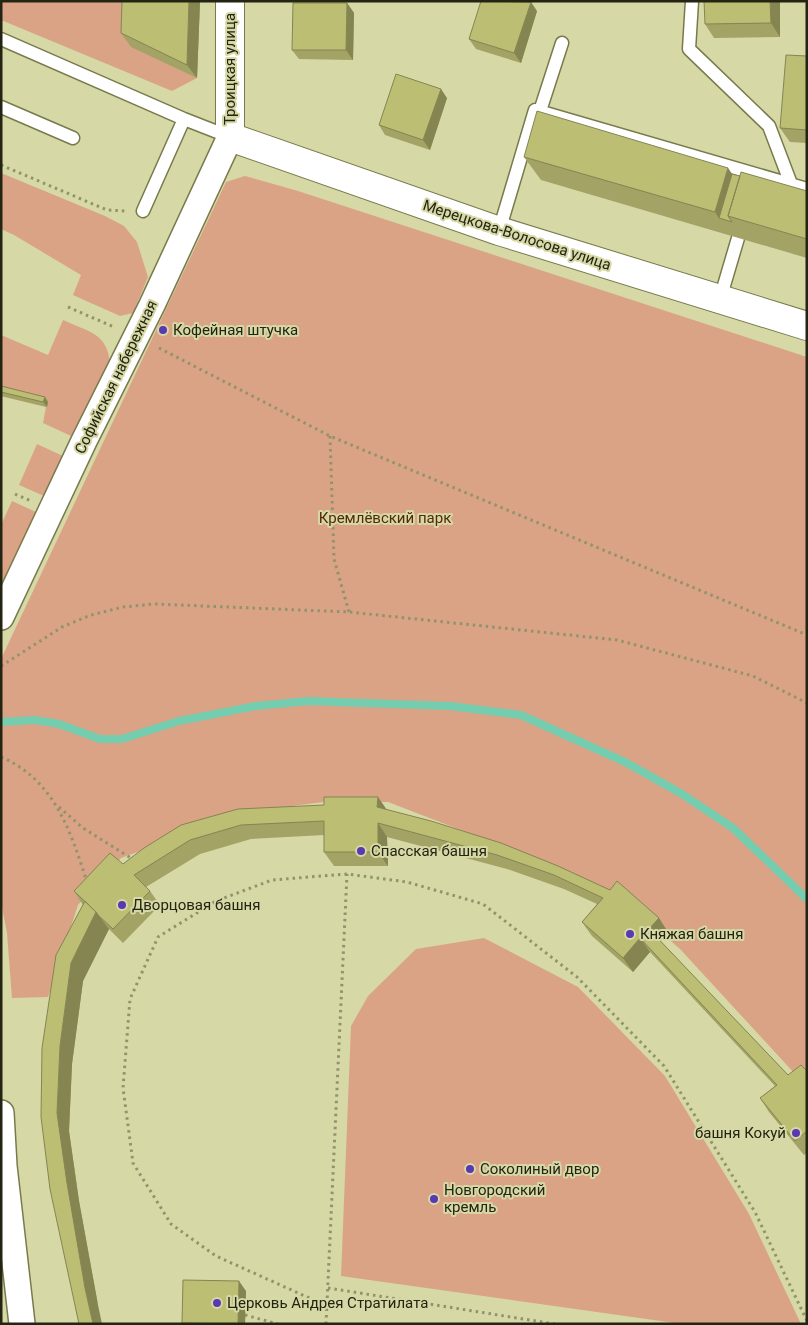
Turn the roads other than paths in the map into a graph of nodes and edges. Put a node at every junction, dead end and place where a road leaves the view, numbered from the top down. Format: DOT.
graph roads {
  1 [pos="230,1"];
  2 [pos="692,1"];
  3 [pos="1,39"];
  4 [pos="562,43"];
  5 [pos="1,106"];
  6 [pos="540,111"];
  7 [pos="184,118"];
  8 [pos="230,136"];
  9 [pos="73,138"];
  10 [pos="757,174"];
  11 [pos="791,184"];
  12 [pos="753,187"];
  13 [pos="807,189"];
  14 [pos="143,211"];
  15 [pos="499,231"];
  16 [pos="738,238"];
  17 [pos="720,299"];
  18 [pos="807,326"];
  19 [pos="1,617"];
  20 [pos="1,1113"];
  21 [pos="22,1324"];
  1 -- 8 [label="main road, Троицкая улица"];
  2 -- 11 [label="lane"];
  3 -- 7 [label="lane"];
  4 -- 6 [label="lane"];
  5 -- 9 [label="lane"];
  6 -- 10 [label="lane"];
  6 -- 15 [label="lane"];
  7 -- 8 [label="lane"];
  7 -- 14 [label="lane"];
  8 -- 15 [label="main road, Мерецкова-Волосова улица"];
  8 -- 19 [label="street, Софийская набережная"];
  10 -- 11 [label="lane"];
  10 -- 12 [label="lane"];
  11 -- 13 [label="lane"];
  15 -- 17 [label="main road, Мерецкова-Волосова улица"];
  16 -- 17 [label="lane"];
  17 -- 18 [label="main road, Мерецкова-Волосова улица"];
  20 -- 21 [label="street"];
}
